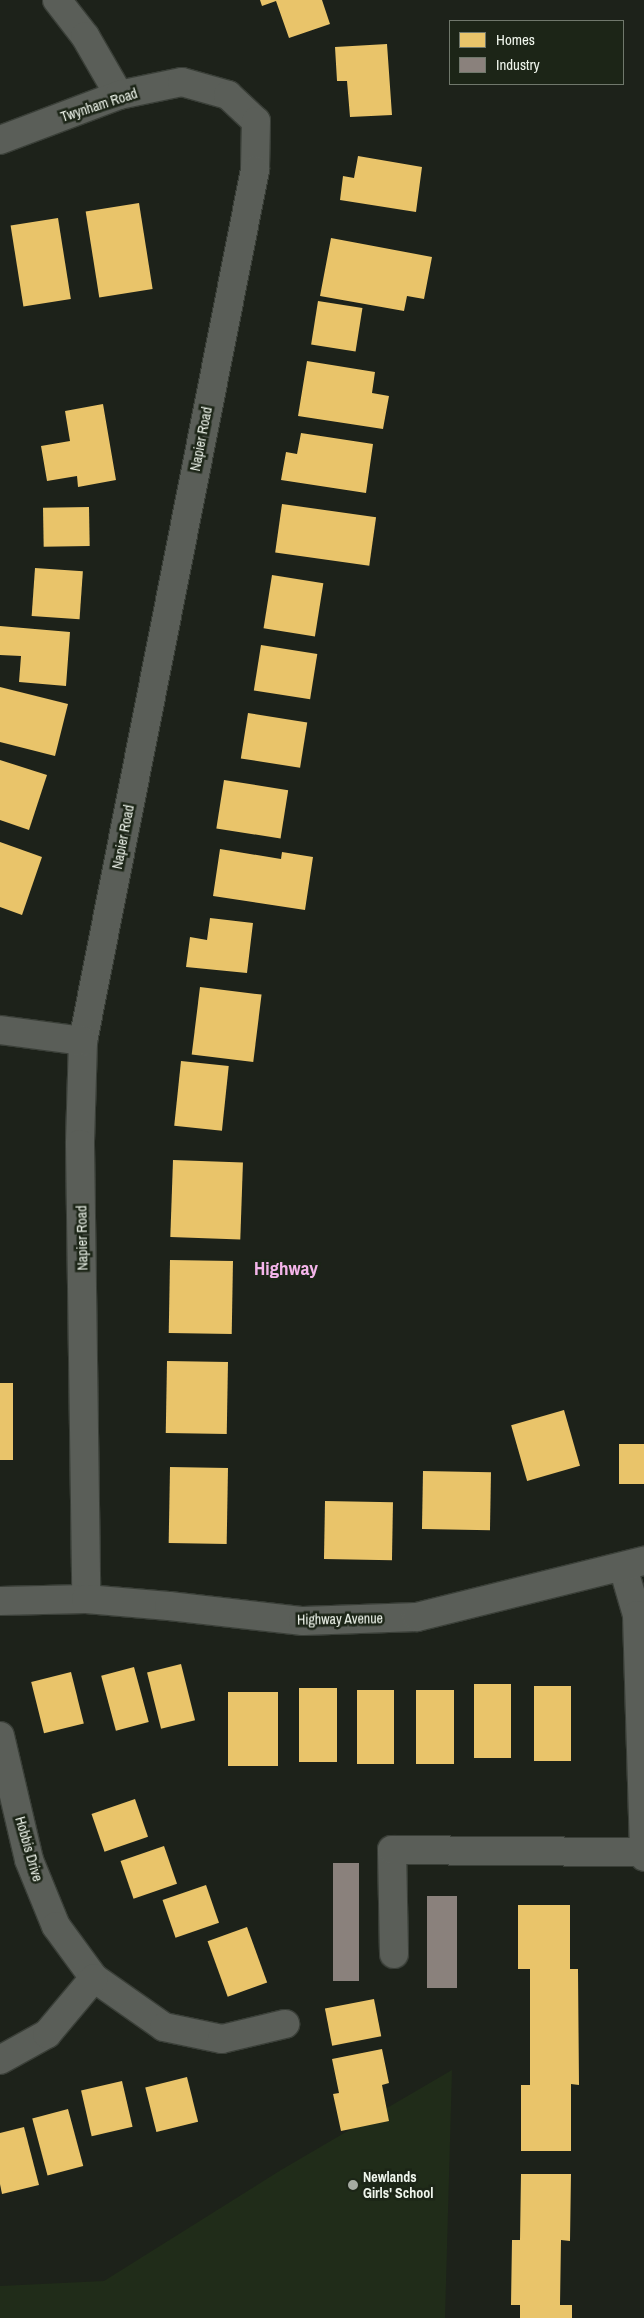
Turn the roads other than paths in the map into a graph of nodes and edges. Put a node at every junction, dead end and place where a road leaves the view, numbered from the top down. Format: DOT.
graph roads {
  1 [pos="56,0"];
  2 [pos="119,95"];
  3 [pos="228,95"];
  4 [pos="0,140"];
  5 [pos="0,1030"];
  6 [pos="83,1042"];
  7 [pos="633,1564"];
  8 [pos="86,1599"];
  9 [pos="0,1600"];
  10 [pos="0,1736"];
  11 [pos="643,1804"];
  12 [pos="644,1852"];
  13 [pos="644,1857"];
  14 [pos="394,1954"];
  15 [pos="94,1978"];
  16 [pos="285,2024"];
  17 [pos="0,2060"];
  1 -- 2 [label="street"];
  2 -- 3 [label="street, Twynham Road"];
  2 -- 4 [label="street, Twynham Road"];
  3 -- 6 [label="street, Napier Road"];
  5 -- 6 [label="street"];
  6 -- 8 [label="street, Napier Road"];
  7 -- 8 [label="street, Highway Avenue"];
  7 -- 11 [label="street"];
  8 -- 9 [label="street, Highway Avenue"];
  10 -- 15 [label="street, Hobbis Drive"];
  11 -- 12 [label="street"];
  12 -- 13 [label="street"];
  12 -- 14 [label="street"];
  15 -- 16 [label="street, Hobbis Drive"];
  15 -- 17 [label="street"];
}
